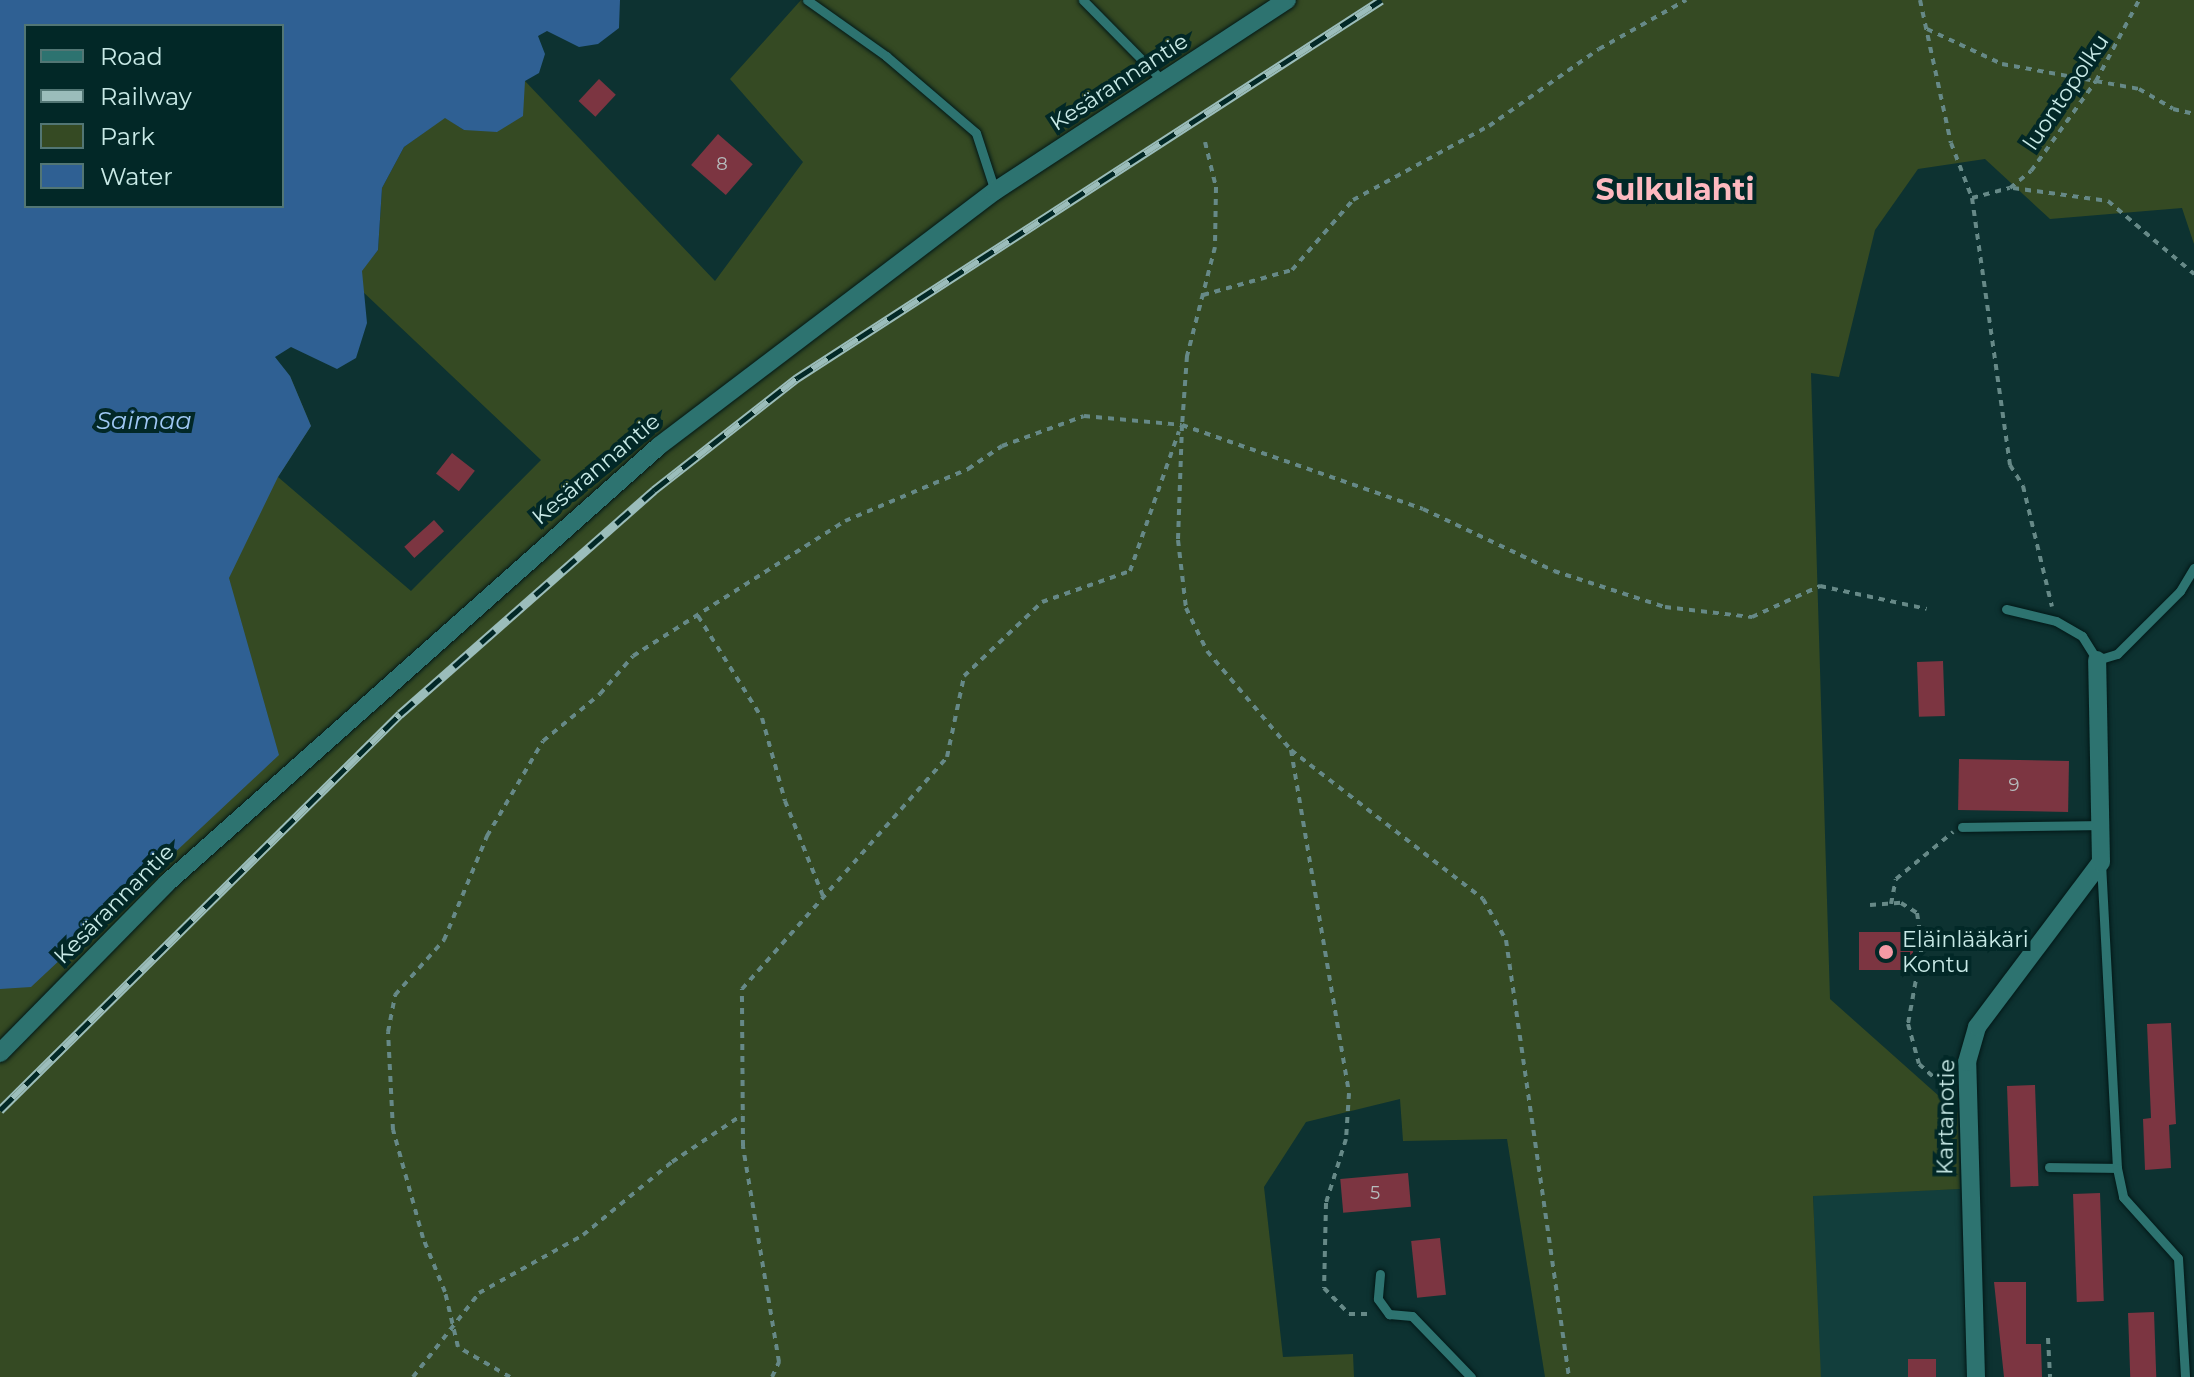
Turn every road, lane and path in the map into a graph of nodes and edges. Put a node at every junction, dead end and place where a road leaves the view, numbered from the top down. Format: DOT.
graph roads {
  1 [pos="807,0"];
  2 [pos="1083,0"];
  3 [pos="1287,0"];
  4 [pos="1686,0"];
  5 [pos="1920,0"];
  6 [pos="2139,0"];
  7 [pos="1927,29"];
  8 [pos="1163,81"];
  9 [pos="2096,81"];
  10 [pos="2194,114"];
  11 [pos="1205,142"];
  12 [pos="2010,188"];
  13 [pos="995,191"];
  14 [pos="1972,198"];
  15 [pos="2194,274"];
  16 [pos="1203,295"];
  17 [pos="1182,425"];
  18 [pos="2194,568"];
  19 [pos="1927,609"];
  20 [pos="2006,609"];
  21 [pos="697,615"];
  22 [pos="2056,621"];
  23 [pos="2097,660"];
  24 [pos="1291,750"];
  25 [pos="2100,825"];
  26 [pos="1962,827"];
  27 [pos="2101,862"];
  28 [pos="823,896"];
  29 [pos="1891,904"];
  30 [pos="1870,905"];
  31 [pos="0,1053"];
  32 [pos="1966,1109"];
  33 [pos="742,1115"];
  34 [pos="2049,1167"];
  35 [pos="2117,1168"];
  36 [pos="1380,1274"];
  37 [pos="1389,1314"];
  38 [pos="453,1326"];
  39 [pos="2048,1338"];
  40 [pos="413,1377"];
  41 [pos="510,1377"];
  42 [pos="772,1377"];
  43 [pos="1471,1377"];
  44 [pos="1569,1377"];
  45 [pos="1976,1377"];
  46 [pos="2050,1377"];
  47 [pos="2185,1377"];
  1 -- 13 [label="lane"];
  2 -- 8 [label="lane"];
  3 -- 8 [label="street, Kesärannantie"];
  4 -- 16 [label="path"];
  5 -- 7 [label="path"];
  6 -- 9 [label="path, luontopolku"];
  7 -- 9 [label="path"];
  7 -- 14 [label="path"];
  8 -- 13 [label="street, Kesärannantie"];
  9 -- 10 [label="path"];
  9 -- 12 [label="path, luontopolku"];
  11 -- 16 [label="path"];
  12 -- 14 [label="path, luontopolku"];
  12 -- 15 [label="path"];
  13 -- 31 [label="street, Kesärannantie"];
  14 -- 22 [label="path"];
  16 -- 17 [label="path"];
  17 -- 19 [label="path"];
  17 -- 21 [label="path"];
  17 -- 24 [label="path"];
  17 -- 28 [label="path"];
  18 -- 23 [label="lane"];
  20 -- 22 [label="lane"];
  21 -- 28 [label="path"];
  21 -- 38 [label="path"];
  22 -- 23 [label="lane"];
  23 -- 25 [label="street"];
  24 -- 37 [label="path"];
  24 -- 44 [label="path"];
  25 -- 26 [label="lane"];
  25 -- 27 [label="street"];
  26 -- 29 [label="path"];
  27 -- 32 [label="street, Kartanotie"];
  27 -- 35 [label="lane"];
  28 -- 33 [label="path"];
  29 -- 30 [label="path"];
  29 -- 32 [label="path"];
  32 -- 45 [label="street, Kartanotie"];
  33 -- 38 [label="path"];
  33 -- 42 [label="path"];
  34 -- 35 [label="lane"];
  35 -- 47 [label="lane"];
  36 -- 37 [label="lane"];
  37 -- 43 [label="lane"];
  38 -- 40 [label="path"];
  38 -- 41 [label="path"];
  39 -- 46 [label="path"];
}
